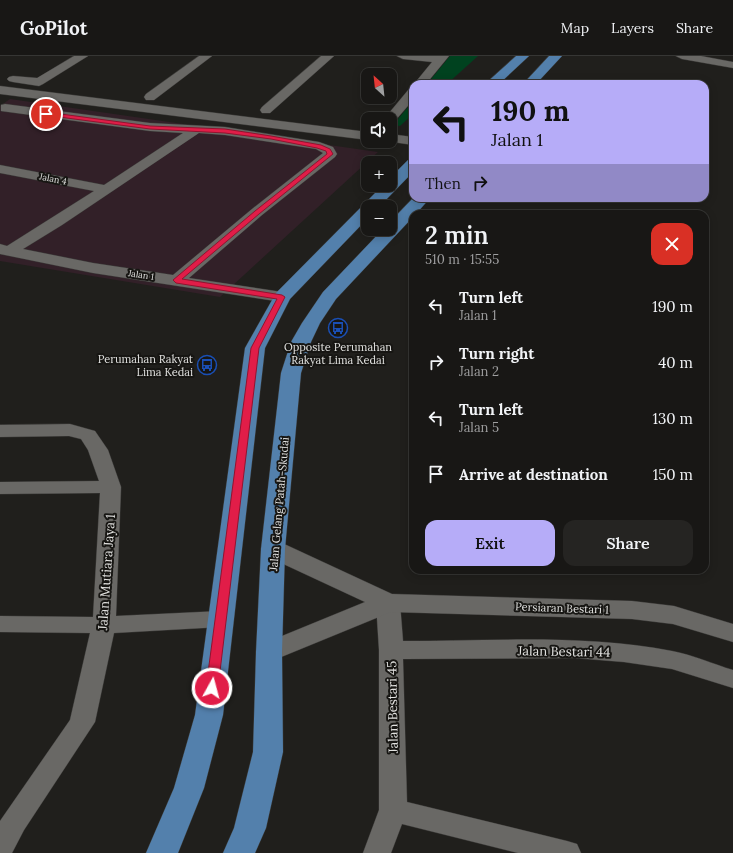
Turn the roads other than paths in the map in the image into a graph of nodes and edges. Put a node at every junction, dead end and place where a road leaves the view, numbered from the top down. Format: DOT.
graph roads {
  1 [pos="82,56"];
  2 [pos="206,56"];
  3 [pos="328,56"];
  4 [pos="403,56"];
  5 [pos="523,56"];
  6 [pos="556,56"];
  7 [pos="682,56"];
  8 [pos="442,58"];
  9 [pos="733,65"];
  10 [pos="0,78"];
  11 [pos="423,80"];
  12 [pos="496,80"];
  13 [pos="533,80"];
  14 [pos="0,90"];
  15 [pos="26,94"];
  16 [pos="150,97"];
  17 [pos="409,97"];
  18 [pos="2,109"];
  19 [pos="266,110"];
  20 [pos="396,112"];
  21 [pos="196,130"];
  22 [pos="361,135"];
  23 [pos="397,139"];
  24 [pos="409,140"];
  25 [pos="409,167"];
  26 [pos="0,169"];
  27 [pos="105,190"];
  28 [pos="377,200"];
  29 [pos="418,202"];
  30 [pos="411,210"];
  31 [pos="409,212"];
  32 [pos="361,216"];
  33 [pos="4,250"];
  34 [pos="176,280"];
  35 [pos="282,297"];
  36 [pos="0,431"];
  37 [pos="111,487"];
  38 [pos="0,488"];
  39 [pos="273,549"];
  40 [pos="388,604"];
  41 [pos="221,619"];
  42 [pos="0,624"];
  43 [pos="104,625"];
  44 [pos="733,633"];
  45 [pos="391,650"];
  46 [pos="269,652"];
  47 [pos="733,679"];
  48 [pos="393,810"];
  49 [pos="7,822"];
  50 [pos="0,847"];
  51 [pos="162,853"];
  52 [pos="239,853"];
  53 [pos="377,853"];
  54 [pos="567,853"];
  1 -- 10 [label="street"];
  2 -- 16 [label="street"];
  3 -- 19 [label="street"];
  4 -- 8 [label="street"];
  5 -- 12 [label="main road"];
  6 -- 13 [label="main road"];
  7 -- 9 [label="street"];
  8 -- 11 [label="street"];
  14 -- 15 [label="street"];
  15 -- 18 [label="street"];
  15 -- 22 [label="street"];
  17 -- 20 [label="street"];
  18 -- 21 [label="street"];
  21 -- 27 [label="street"];
  21 -- 34 [label="street"];
  23 -- 24 [label="street"];
  25 -- 28 [label="main road"];
  26 -- 27 [label="street, Jalan 4"];
  27 -- 33 [label="street"];
  29 -- 30 [label="main road, Jalan Gelang Patah-Skudai"];
  31 -- 39 [label="main road, Jalan Gelang Patah-Skudai"];
  32 -- 35 [label="main road"];
  33 -- 34 [label="street, Jalan 1"];
  34 -- 35 [label="street, Jalan 1"];
  35 -- 41 [label="main road"];
  36 -- 37 [label="street"];
  37 -- 38 [label="street"];
  37 -- 43 [label="street, Jalan Mutiara Jaya 1"];
  39 -- 40 [label="street, Persiaran Bestari 1"];
  39 -- 46 [label="main road, Jalan Gelang Patah-Skudai"];
  40 -- 44 [label="street, Persiaran Bestari 1"];
  40 -- 45 [label="street, Jalan Bestari 45"];
  40 -- 46 [label="street, Persiaran Bestari 1"];
  41 -- 43 [label="street"];
  41 -- 51 [label="main road"];
  42 -- 43 [label="street"];
  43 -- 49 [label="street, Jalan Mutiara Jaya 1"];
  45 -- 47 [label="street, Jalan Bestari 44"];
  45 -- 48 [label="street, Jalan Bestari 45"];
  46 -- 52 [label="main road, Jalan Gelang Patah-Skudai"];
  48 -- 53 [label="street, Jalan Bestari 45"];
  48 -- 54 [label="street"];
  49 -- 50 [label="street, Jalan Mutiara Jaya 1"];
}
